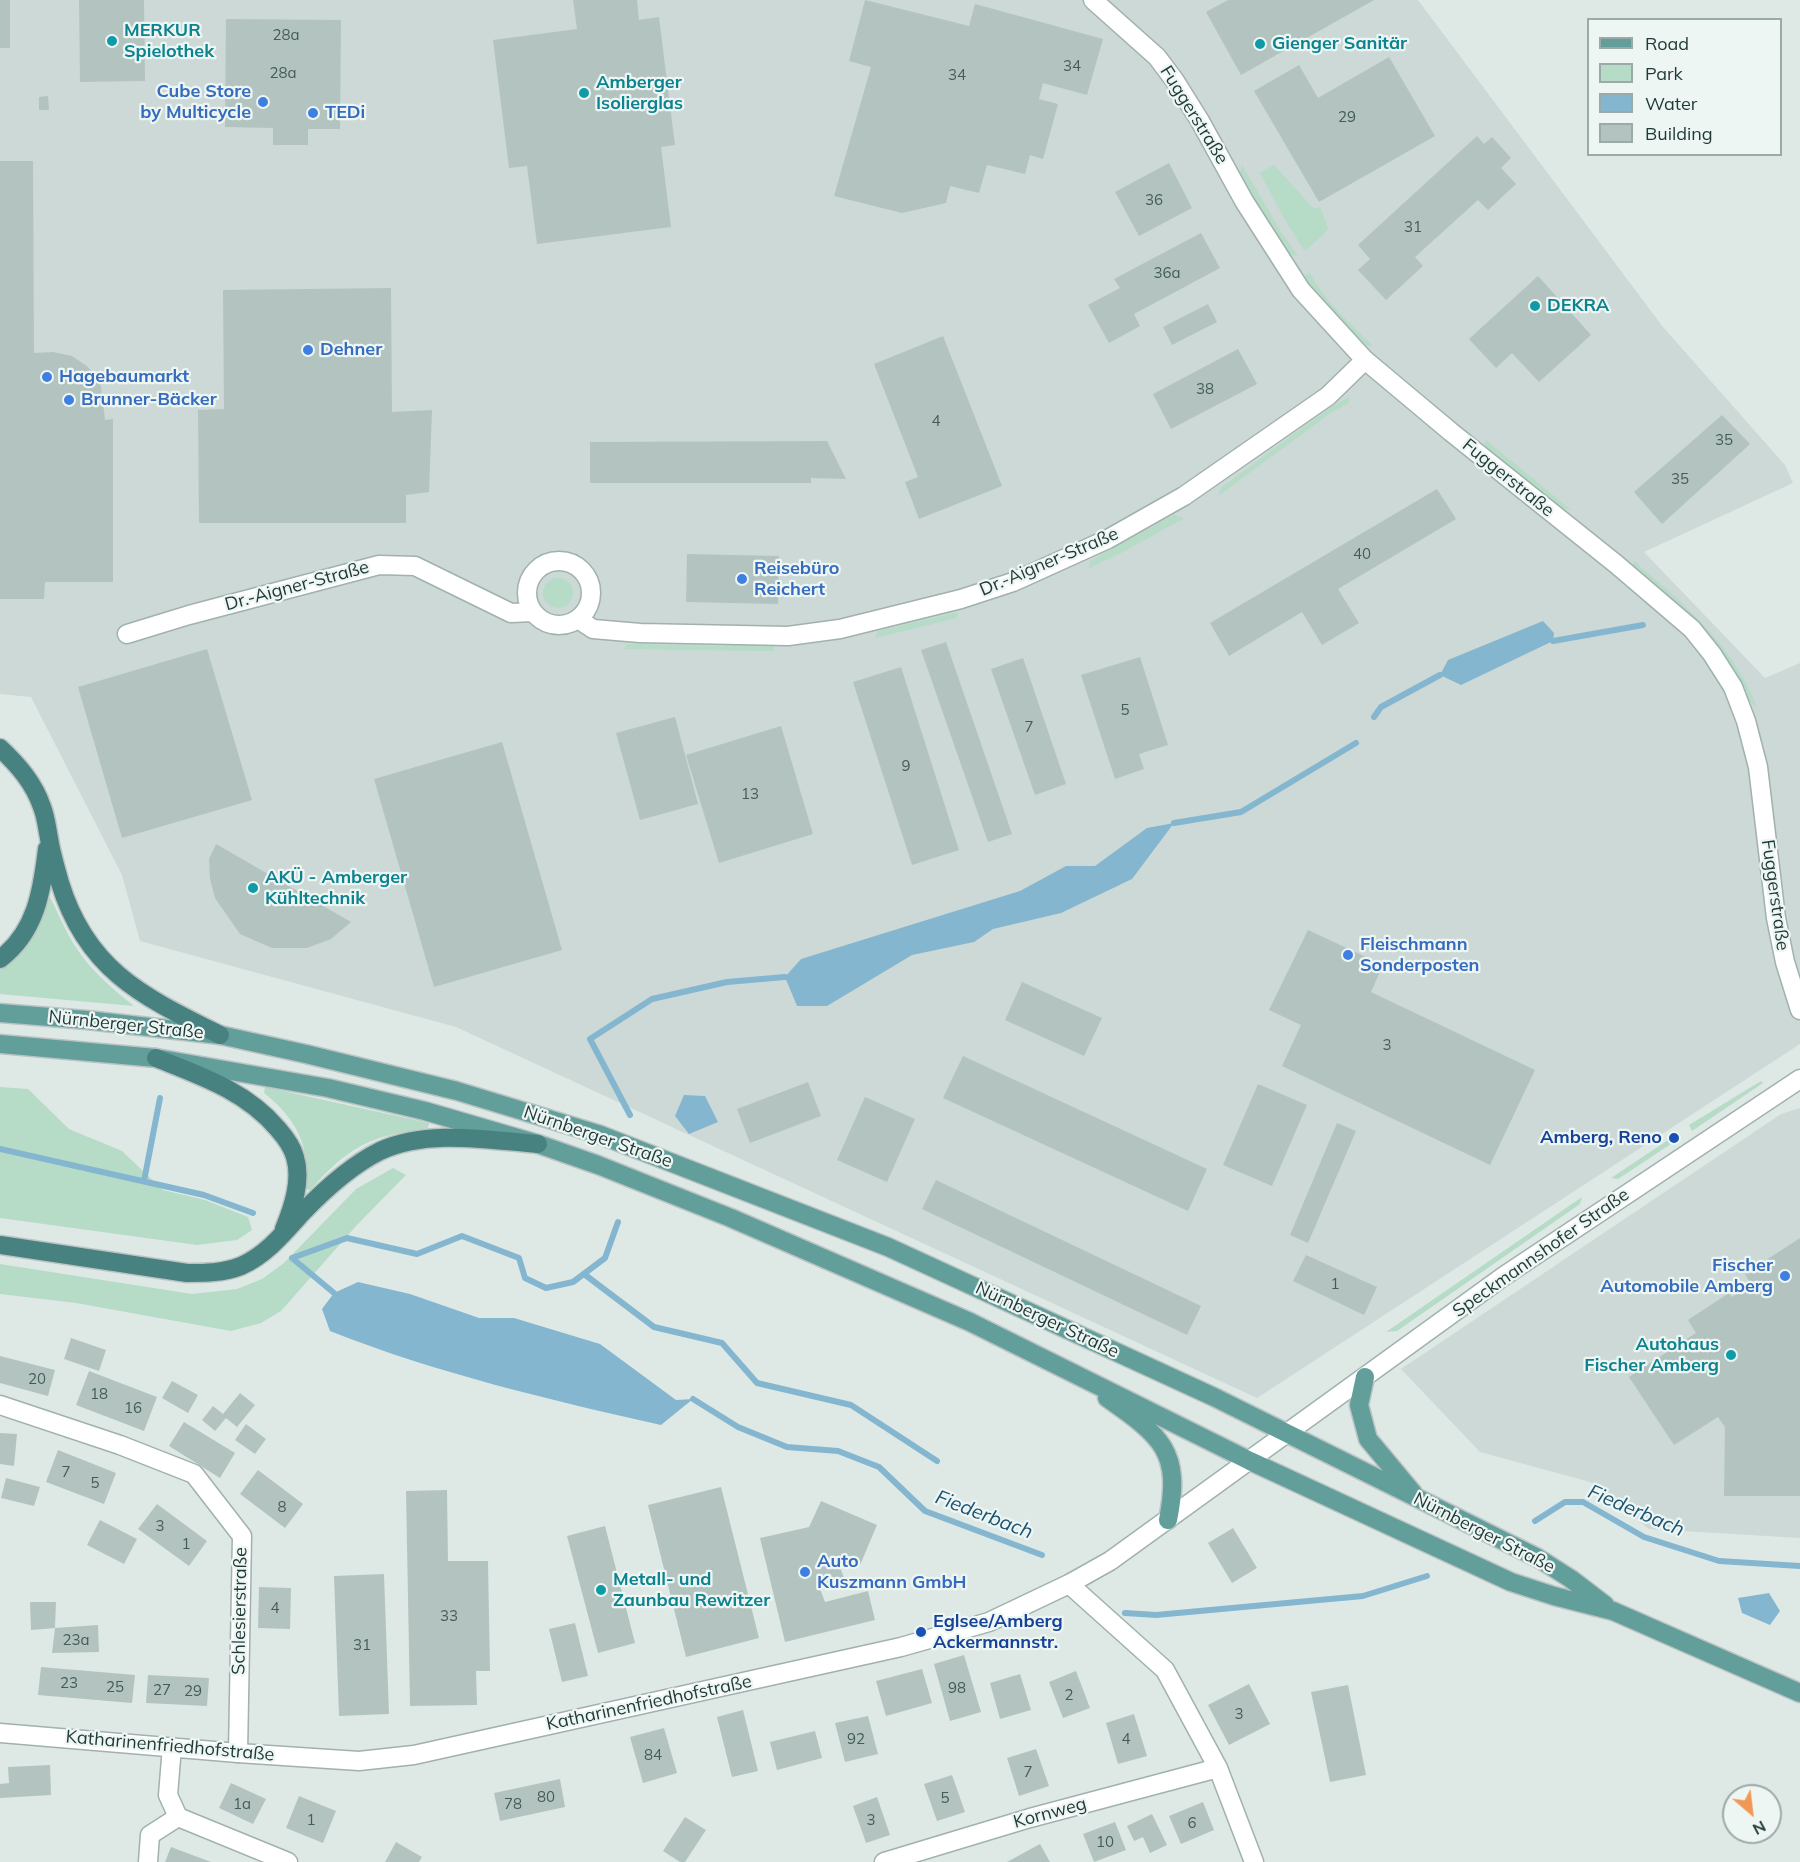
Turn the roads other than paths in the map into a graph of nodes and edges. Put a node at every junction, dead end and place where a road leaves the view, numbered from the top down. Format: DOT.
graph roads {
  1 [pos="1093,0"];
  2 [pos="1365,360"];
  3 [pos="532,612"];
  4 [pos="578,619"];
  5 [pos="127,634"];
  6 [pos="0,748"];
  7 [pos="49,838"];
  8 [pos="0,959"];
  9 [pos="1800,1010"];
  10 [pos="0,1013"];
  11 [pos="220,1035"];
  12 [pos="0,1044"];
  13 [pos="156,1058"];
  14 [pos="1800,1080"];
  15 [pos="538,1144"];
  16 [pos="281,1236"];
  17 [pos="0,1245"];
  18 [pos="1066,1369"];
  19 [pos="1365,1377"];
  20 [pos="0,1406"];
  21 [pos="1287,1434"];
  22 [pos="1250,1461"];
  23 [pos="1420,1501"];
  24 [pos="1168,1520"];
  25 [pos="1069,1584"];
  26 [pos="1613,1611"];
  27 [pos="1800,1693"];
  28 [pos="0,1733"];
  29 [pos="172,1748"];
  30 [pos="238,1754"];
  31 [pos="1218,1768"];
  32 [pos="178,1817"];
  33 [pos="148,1862"];
  34 [pos="288,1862"];
  35 [pos="884,1862"];
  36 [pos="1254,1862"];
  1 -- 2 [label="street, Fuggerstraße"];
  2 -- 4 [label="street, Dr.-Aigner-Straße"];
  2 -- 9 [label="street, Fuggerstraße"];
  3 -- 4 [label="street, Dr.-Aigner-Straße"];
  3 -- 4 [label="street"];
  3 -- 5 [label="street, Dr.-Aigner-Straße"];
  6 -- 7 [label="highway"];
  7 -- 8 [label="highway"];
  7 -- 11 [label="highway"];
  10 -- 11 [label="main road, Nürnberger Straße"];
  11 -- 21 [label="main road, Nürnberger Straße"];
  12 -- 13 [label="main road, Nürnberger Straße"];
  13 -- 15 [label="main road, Nürnberger Straße"];
  13 -- 16 [label="highway"];
  14 -- 19 [label="street, Speckmannshofer Straße"];
  15 -- 16 [label="highway"];
  15 -- 18 [label="main road, Nürnberger Straße"];
  16 -- 17 [label="highway"];
  18 -- 22 [label="main road, Nürnberger Straße"];
  18 -- 24 [label="main road"];
  19 -- 21 [label="street, Speckmannshofer Straße"];
  19 -- 23 [label="main road"];
  20 -- 30 [label="street, Schlesierstraße"];
  21 -- 22 [label="street, Speckmannshofer Straße"];
  21 -- 23 [label="main road, Nürnberger Straße"];
  22 -- 24 [label="street, Katharinenfriedhofstraße"];
  22 -- 26 [label="main road, Nürnberger Straße"];
  23 -- 26 [label="main road, Nürnberger Straße"];
  24 -- 25 [label="street, Katharinenfriedhofstraße"];
  25 -- 30 [label="street, Katharinenfriedhofstraße"];
  25 -- 31 [label="street"];
  26 -- 27 [label="main road"];
  28 -- 29 [label="street, Katharinenfriedhofstraße"];
  29 -- 30 [label="street, Katharinenfriedhofstraße"];
  29 -- 32 [label="street"];
  31 -- 35 [label="street, Kornweg"];
  31 -- 36 [label="street"];
  32 -- 33 [label="street"];
  32 -- 34 [label="street"];
}
